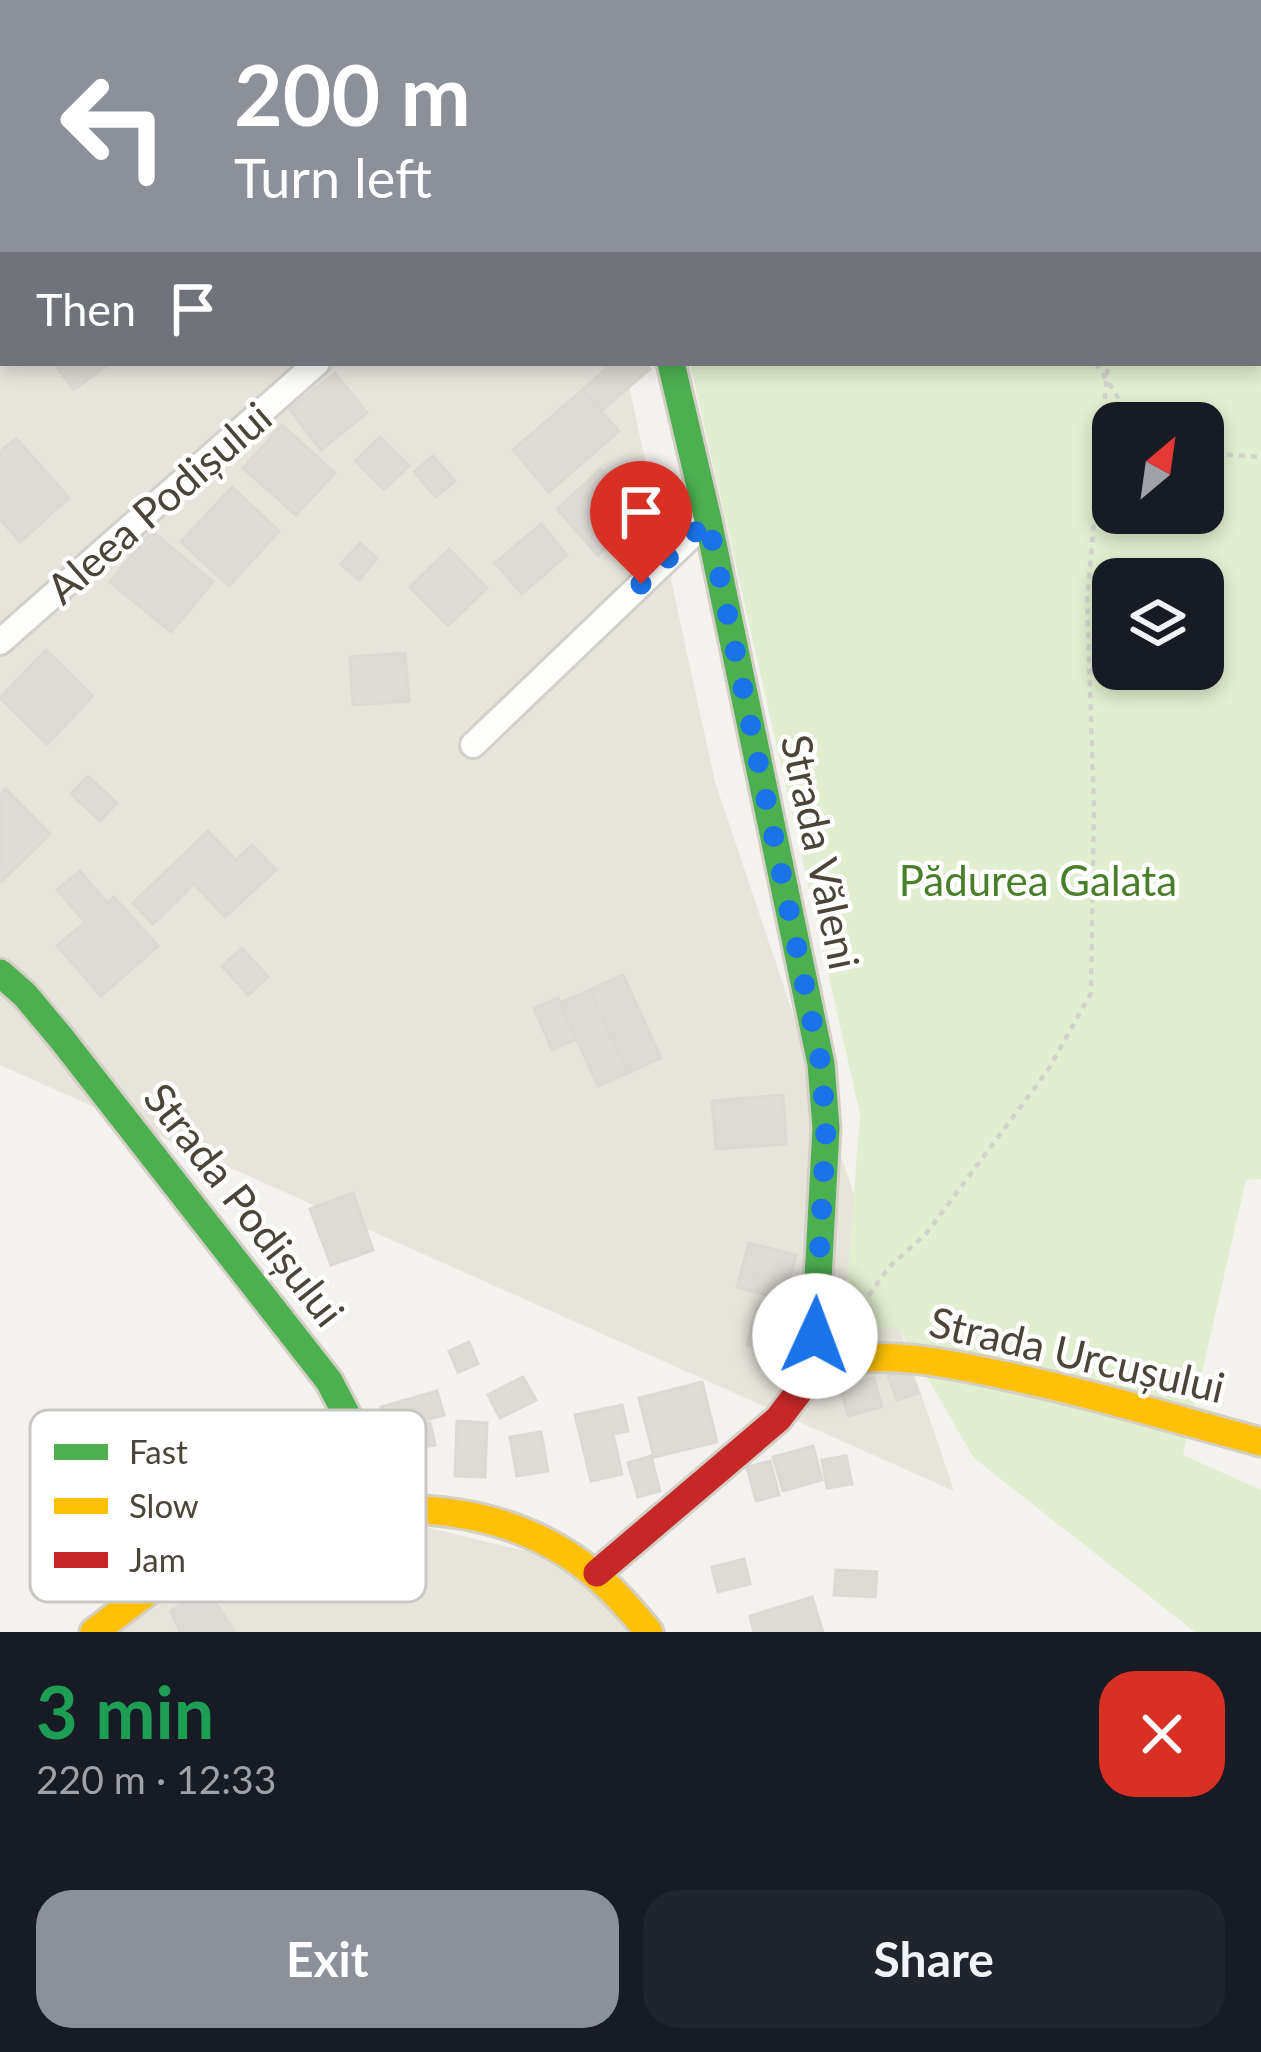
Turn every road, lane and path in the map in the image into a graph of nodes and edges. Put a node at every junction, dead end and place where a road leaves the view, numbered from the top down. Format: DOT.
graph roads {
  1 [pos="314,366"];
  2 [pos="672,366"];
  3 [pos="1098,366"];
  4 [pos="1108,366"];
  5 [pos="1107,380"];
  6 [pos="1121,402"];
  7 [pos="1224,454"];
  8 [pos="1261,457"];
  9 [pos="708,520"];
  10 [pos="0,642"];
  11 [pos="473,745"];
  12 [pos="0,973"];
  13 [pos="848,1325"];
  14 [pos="821,1365"];
  15 [pos="347,1410"];
  16 [pos="1261,1442"];
  17 [pos="426,1512"];
  18 [pos="597,1573"];
  19 [pos="135,1602"];
  20 [pos="94,1632"];
  21 [pos="649,1632"];
  1 -- 10 [label="street, Aleea Podișului"];
  2 -- 9 [label="street, Strada Văleni"];
  3 -- 5 [label="path"];
  4 -- 5 [label="path"];
  5 -- 6 [label="path"];
  5 -- 13 [label="path"];
  7 -- 8 [label="path"];
  9 -- 11 [label="street"];
  9 -- 14 [label="street, Strada Văleni"];
  12 -- 15 [label="street, Strada Podișului"];
  14 -- 16 [label="street, Strada Urcușului"];
  14 -- 18 [label="street"];
  17 -- 18 [label="street"];
  18 -- 21 [label="street"];
  19 -- 20 [label="street"];
}
